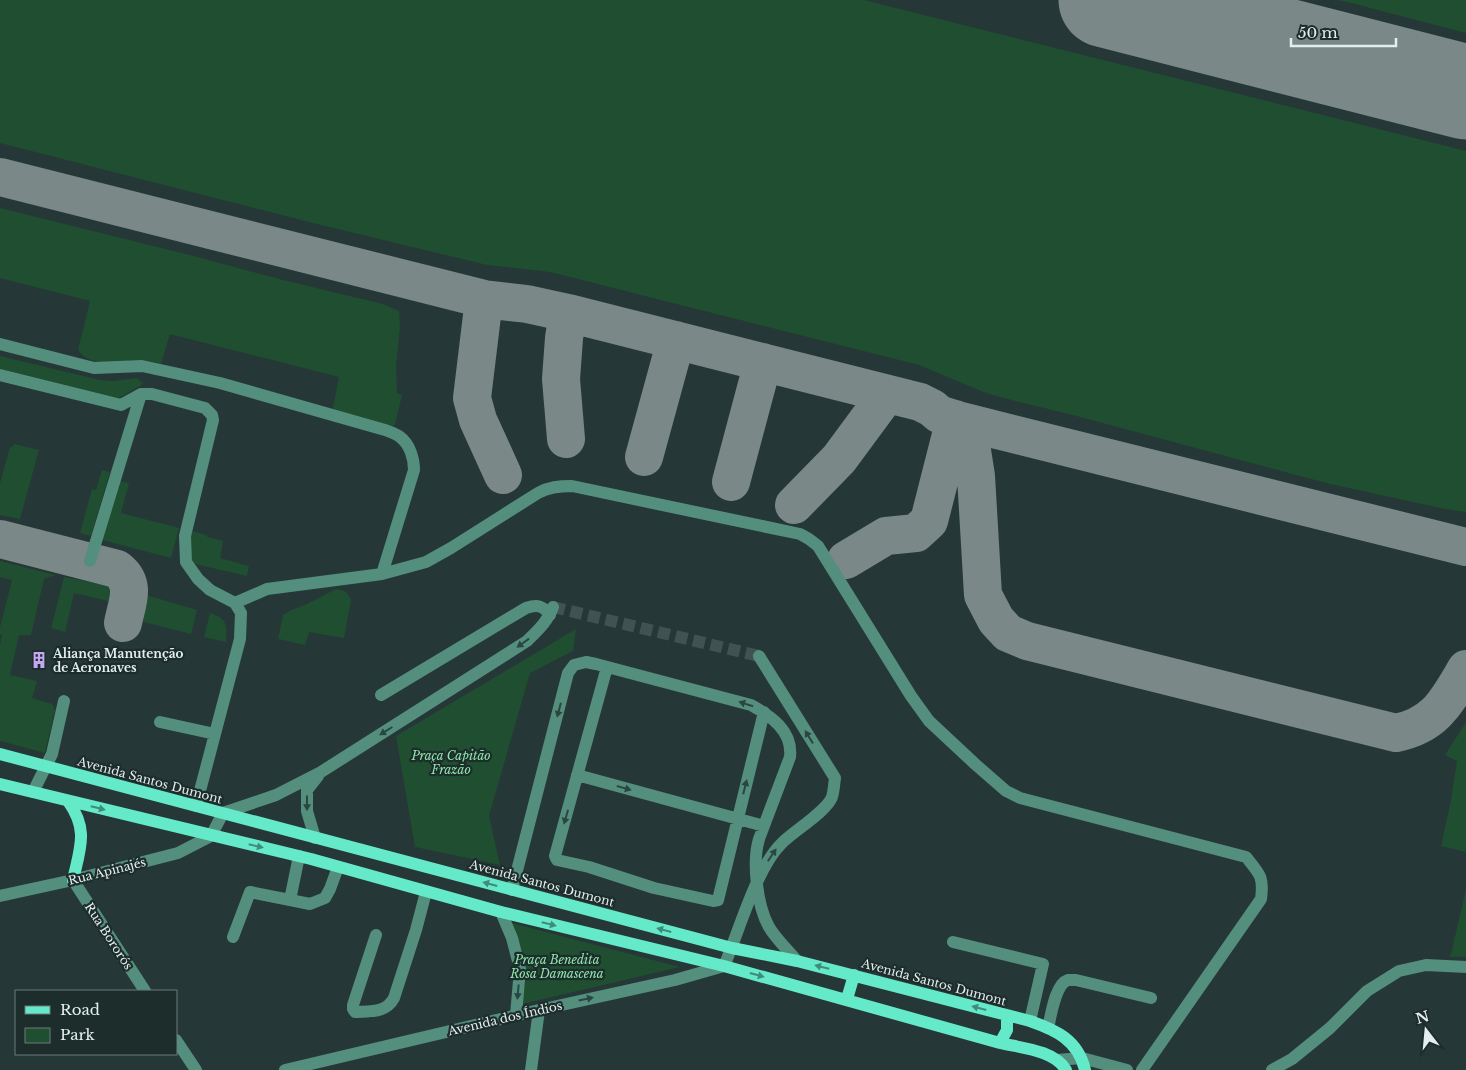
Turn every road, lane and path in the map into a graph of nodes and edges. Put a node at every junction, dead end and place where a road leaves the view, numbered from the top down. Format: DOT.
graph roads {
  1 [pos="0,344"];
  2 [pos="0,375"];
  3 [pos="140,394"];
  4 [pos="90,562"];
  5 [pos="382,574"];
  6 [pos="235,603"];
  7 [pos="759,656"];
  8 [pos="607,667"];
  9 [pos="381,695"];
  10 [pos="64,701"];
  11 [pos="764,712"];
  12 [pos="160,722"];
  13 [pos="215,734"];
  14 [pos="0,754"];
  15 [pos="47,767"];
  16 [pos="321,772"];
  17 [pos="578,775"];
  18 [pos="0,784"];
  19 [pos="33,792"];
  20 [pos="68,801"];
  21 [pos="196,806"];
  22 [pos="223,813"];
  23 [pos="737,819"];
  24 [pos="764,826"];
  25 [pos="211,836"];
  26 [pos="316,838"];
  27 [pos="305,858"];
  28 [pos="338,867"];
  29 [pos="73,880"];
  30 [pos="757,882"];
  31 [pos="512,890"];
  32 [pos="426,892"];
  33 [pos="0,896"];
  34 [pos="290,900"];
  35 [pos="501,912"];
  36 [pos="376,935"];
  37 [pos="233,937"];
  38 [pos="954,942"];
  39 [pos="732,948"];
  40 [pos="796,961"];
  41 [pos="724,966"];
  42 [pos="1466,967"];
  43 [pos="854,975"];
  44 [pos="144,990"];
  45 [pos="1151,998"];
  46 [pos="847,999"];
  47 [pos="539,1010"];
  48 [pos="516,1015"];
  49 [pos="1007,1016"];
  50 [pos="1030,1021"];
  51 [pos="1048,1028"];
  52 [pos="178,1043"];
  53 [pos="1000,1043"];
  54 [pos="1083,1064"];
  55 [pos="1062,1065"];
  56 [pos="196,1070"];
  57 [pos="285,1070"];
  58 [pos="531,1070"];
  59 [pos="1127,1070"];
  60 [pos="1142,1070"];
  61 [pos="1272,1070"];
  1 -- 5 [label="street"];
  2 -- 3 [label="street"];
  3 -- 4 [label="street"];
  3 -- 6 [label="street"];
  5 -- 6 [label="street"];
  5 -- 60 [label="street"];
  6 -- 13 [label="street"];
  30 -- 7 [label="street, one-way"];
  11 -- 8 [label="street, one-way"];
  8 -- 17 [label="street"];
  8 -- 31 [label="street, one-way"];
  9 -- 16 [label="street, one-way"];
  10 -- 15 [label="street"];
  23 -- 11 [label="street, one-way"];
  11 -- 24 [label="street"];
  12 -- 13 [label="street"];
  13 -- 21 [label="street"];
  14 -- 15 [label="main road, Avenida Santos Dumont"];
  15 -- 19 [label="street"];
  15 -- 21 [label="main road, Avenida Santos Dumont"];
  16 -- 22 [label="street"];
  16 -- 26 [label="street, one-way"];
  17 -- 23 [label="street, one-way"];
  17 -- 23 [label="street, one-way"];
  18 -- 19 [label="main road"];
  19 -- 20 [label="main road"];
  20 -- 25 [label="main road, one-way"];
  20 -- 29 [label="main road"];
  21 -- 22 [label="main road, Avenida Santos Dumont"];
  22 -- 25 [label="street"];
  22 -- 26 [label="main road, Avenida Santos Dumont"];
  23 -- 24 [label="street"];
  24 -- 30 [label="street"];
  25 -- 27 [label="main road, one-way"];
  25 -- 29 [label="street, Rua Apinajés"];
  26 -- 27 [label="main road"];
  31 -- 26 [label="main road, Avenida Santos Dumont, one-way"];
  27 -- 28 [label="main road"];
  27 -- 34 [label="street"];
  28 -- 32 [label="main road"];
  28 -- 34 [label="street"];
  29 -- 33 [label="street, Rua Apinajés"];
  29 -- 44 [label="street, Rua Bororós"];
  30 -- 39 [label="street"];
  30 -- 40 [label="street"];
  39 -- 31 [label="main road, Avenida Santos Dumont, one-way"];
  32 -- 35 [label="main road"];
  32 -- 36 [label="street"];
  34 -- 37 [label="street"];
  35 -- 41 [label="main road, one-way"];
  35 -- 48 [label="street, one-way"];
  38 -- 50 [label="street"];
  39 -- 40 [label="main road, Avenida Santos Dumont"];
  39 -- 41 [label="street"];
  43 -- 40 [label="main road, Avenida Santos Dumont, one-way"];
  41 -- 46 [label="main road, one-way"];
  47 -- 41 [label="street, Avenida dos Índios, one-way"];
  42 -- 61 [label="street"];
  43 -- 46 [label="main road"];
  49 -- 43 [label="main road, Avenida Santos Dumont, one-way"];
  45 -- 51 [label="street"];
  46 -- 53 [label="main road"];
  47 -- 48 [label="street, Avenida dos Índios"];
  47 -- 58 [label="street"];
  48 -- 57 [label="street, Avenida dos Índios"];
  49 -- 50 [label="main road, Avenida Santos Dumont"];
  49 -- 53 [label="main road"];
  50 -- 51 [label="main road, Avenida Santos Dumont"];
  51 -- 54 [label="main road, Avenida Santos Dumont"];
  52 -- 56 [label="street"];
  53 -- 55 [label="main road"];
  54 -- 55 [label="street"];
  54 -- 59 [label="street"];
}
